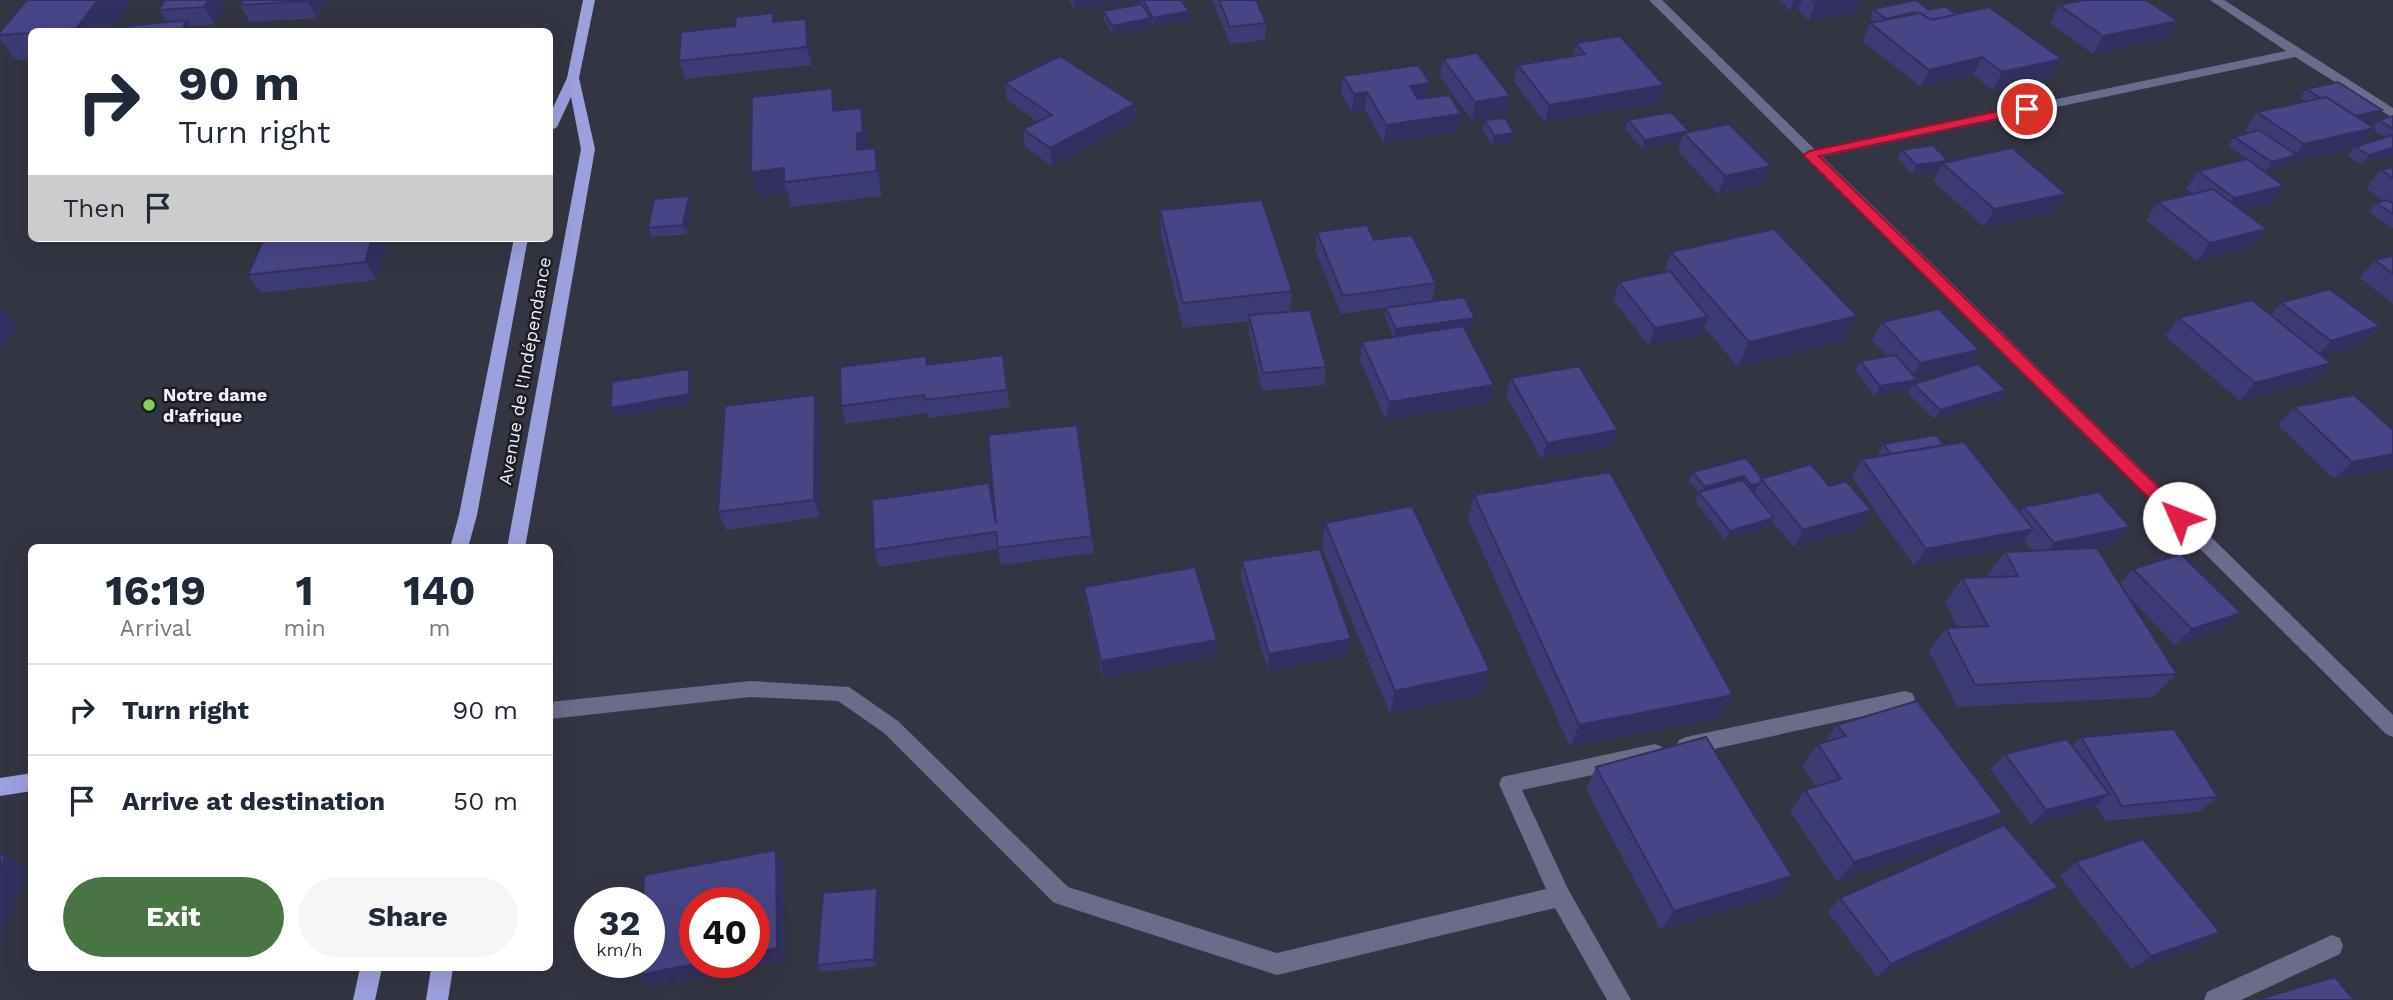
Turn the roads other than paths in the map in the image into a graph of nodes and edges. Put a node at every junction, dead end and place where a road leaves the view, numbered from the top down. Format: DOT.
graph roads {
  1 [pos="589,0"];
  2 [pos="1655,0"];
  3 [pos="2216,0"];
  4 [pos="2299,52"];
  5 [pos="573,78"];
  6 [pos="2393,114"];
  7 [pos="553,121"];
  8 [pos="1810,155"];
  9 [pos="519,242"];
  10 [pos="460,544"];
  11 [pos="517,544"];
  12 [pos="1905,699"];
  13 [pos="553,711"];
  14 [pos="2393,728"];
  15 [pos="28,783"];
  16 [pos="0,787"];
  17 [pos="1560,896"];
  18 [pos="2332,946"];
  19 [pos="370,971"];
  20 [pos="442,971"];
  21 [pos="364,1000"];
  22 [pos="438,1000"];
  23 [pos="1620,1000"];
  24 [pos="2215,1000"];
  1 -- 5 [label="main road, Avenue de l'Indépendance"];
  2 -- 8 [label="street"];
  3 -- 4 [label="street"];
  4 -- 6 [label="street"];
  4 -- 8 [label="street"];
  5 -- 7 [label="main road, Avenue de l'Indépendance"];
  5 -- 11 [label="main road, Avenue de l'Indépendance"];
  8 -- 14 [label="street"];
  9 -- 10 [label="main road, Avenue de l'Indépendance"];
  12 -- 17 [label="street"];
  13 -- 17 [label="street"];
  15 -- 16 [label="main road"];
  17 -- 23 [label="street"];
  18 -- 24 [label="street"];
  19 -- 21 [label="main road"];
  20 -- 22 [label="main road"];
}
